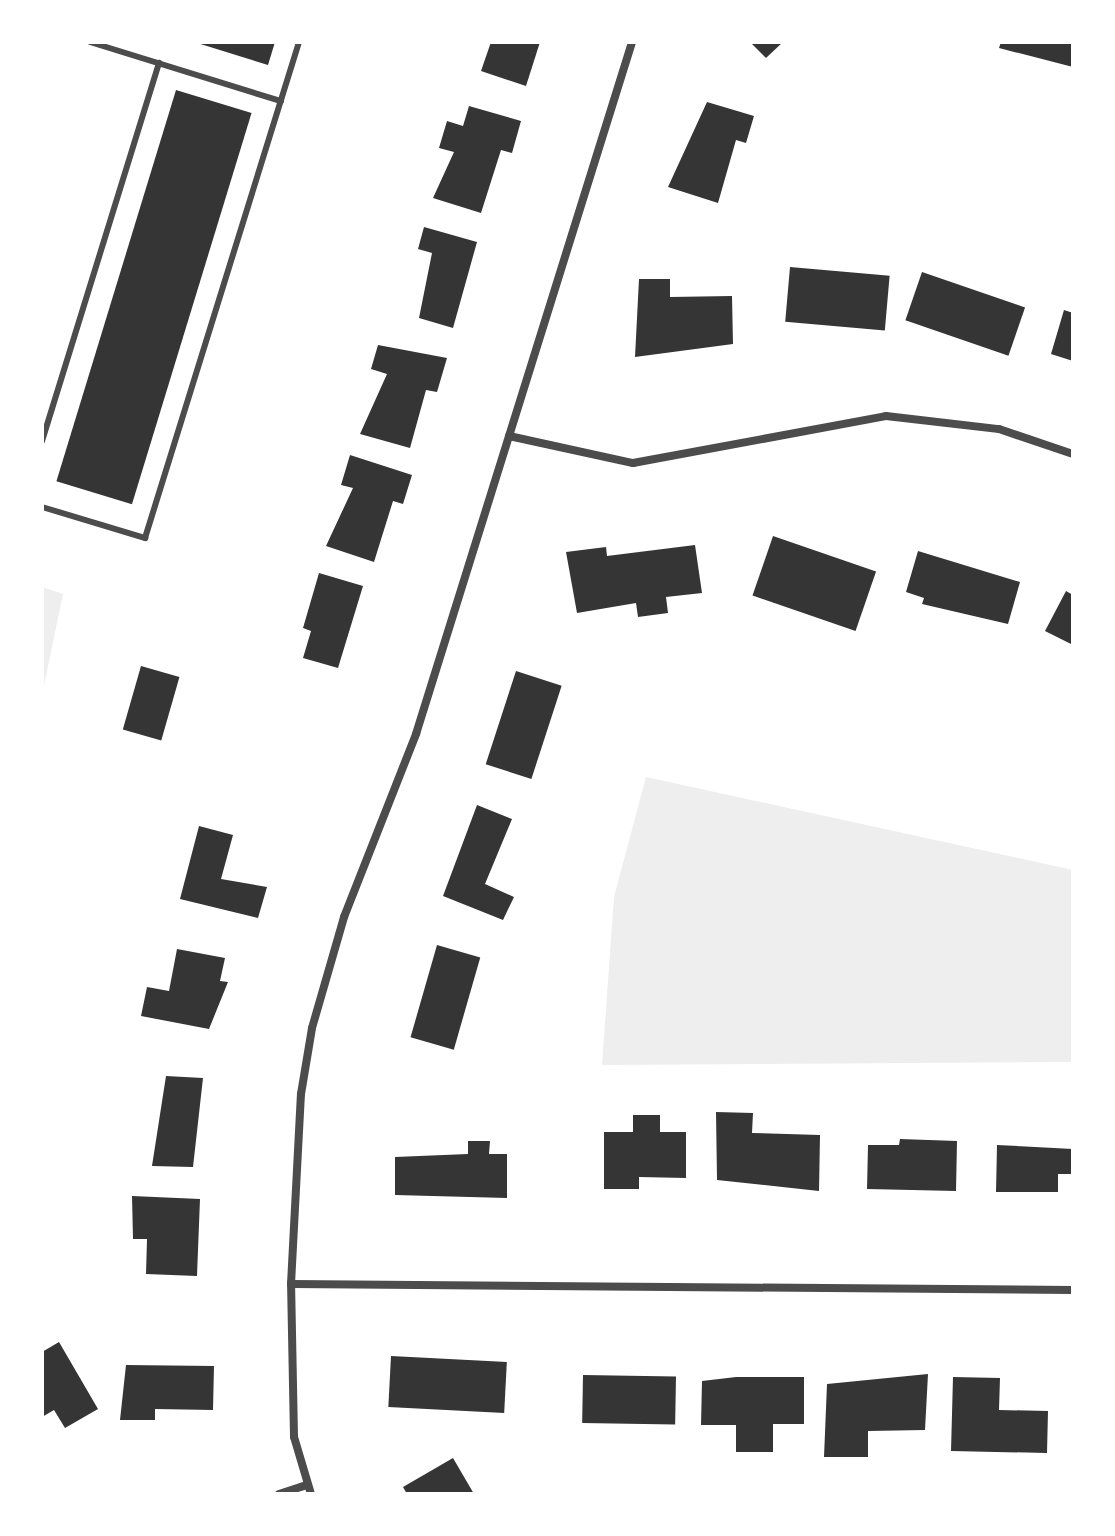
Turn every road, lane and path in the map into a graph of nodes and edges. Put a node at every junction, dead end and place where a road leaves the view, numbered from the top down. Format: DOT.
graph roads {
  1 [pos="90,42"];
  2 [pos="299,42"];
  3 [pos="632,42"];
  4 [pos="159,63"];
  5 [pos="281,101"];
  6 [pos="509,436"];
  7 [pos="42,441"];
  8 [pos="1073,454"];
  9 [pos="42,507"];
  10 [pos="291,1284"];
  11 [pos="1073,1290"];
  12 [pos="306,1485"];
  13 [pos="279,1494"];
  14 [pos="311,1494"];
  1 -- 4 [label="lane"];
  2 -- 5 [label="lane"];
  3 -- 6 [label="street"];
  4 -- 5 [label="lane"];
  4 -- 7 [label="lane"];
  5 -- 9 [label="lane"];
  6 -- 8 [label="street"];
  6 -- 10 [label="street"];
  10 -- 11 [label="street"];
  10 -- 12 [label="street"];
  12 -- 13 [label="street"];
  12 -- 14 [label="street"];
}
